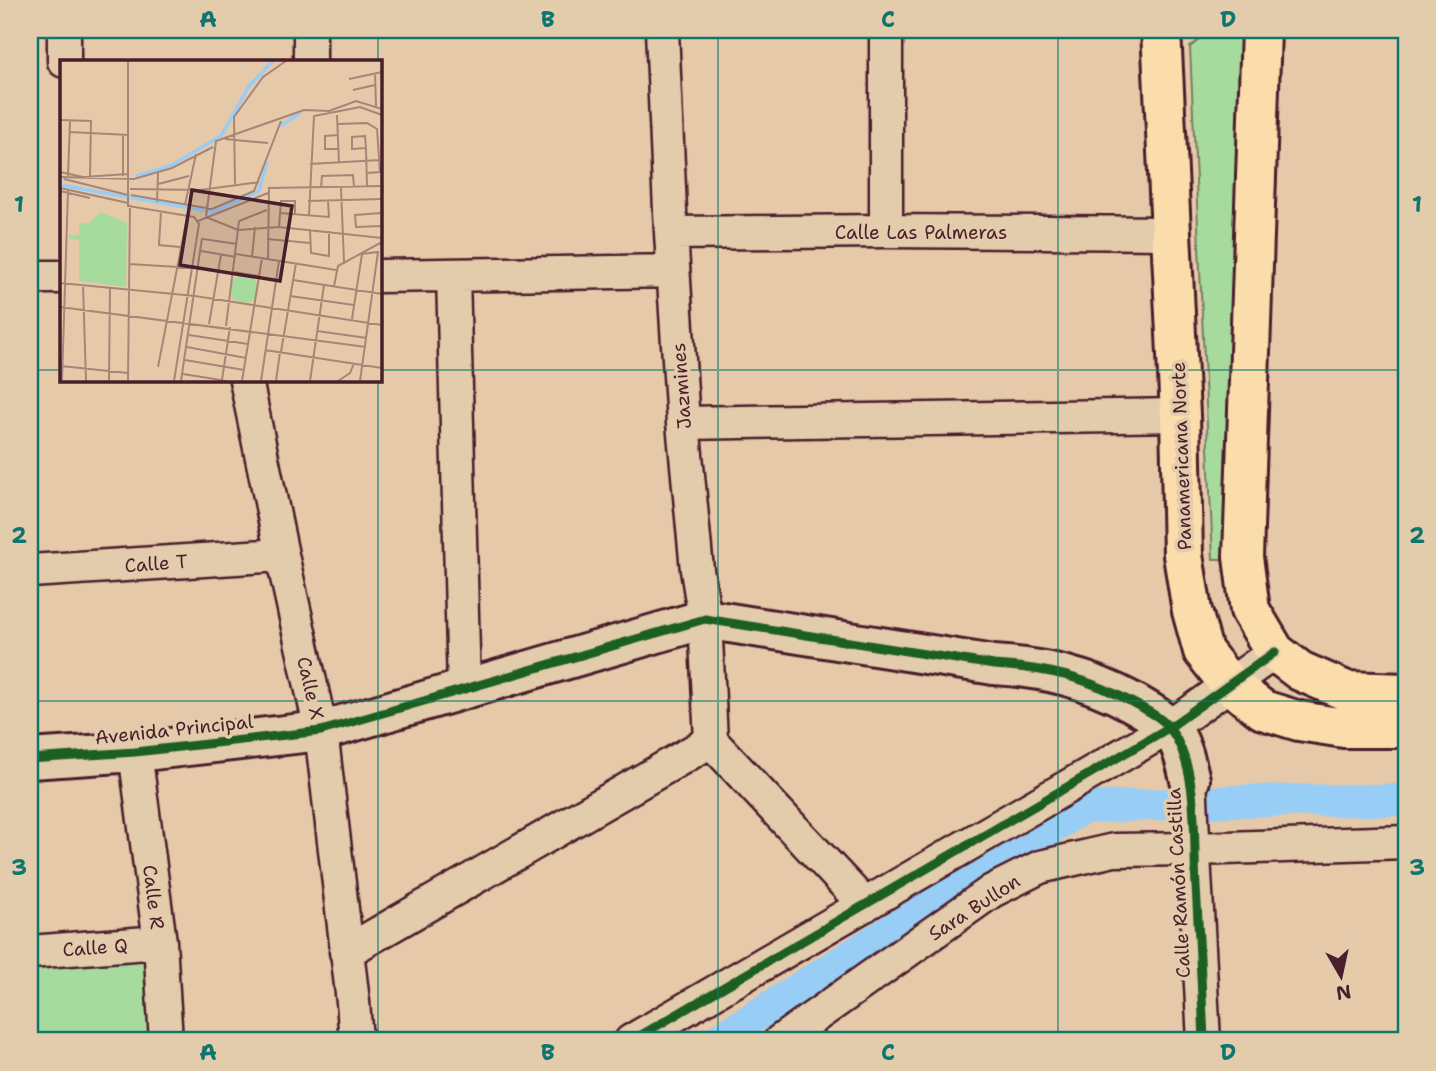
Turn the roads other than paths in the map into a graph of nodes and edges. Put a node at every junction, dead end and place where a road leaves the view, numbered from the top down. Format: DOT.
graph roads {
  1 [pos="64,30"];
  2 [pos="310,30"];
  3 [pos="662,30"];
  4 [pos="887,30"];
  5 [pos="1161,30"];
  6 [pos="1261,30"];
  7 [pos="64,60"];
  8 [pos="310,60"];
  9 [pos="886,231"];
  10 [pos="671,233"];
  11 [pos="1171,233"];
  12 [pos="673,271"];
  13 [pos="453,275"];
  14 [pos="382,276"];
  15 [pos="30,277"];
  16 [pos="60,277"];
  17 [pos="246,382"];
  18 [pos="1180,415"];
  19 [pos="683,423"];
  20 [pos="282,555"];
  21 [pos="30,571"];
  22 [pos="705,620"];
  23 [pos="1275,652"];
  24 [pos="1229,684"];
  25 [pos="464,690"];
  26 [pos="1406,694"];
  27 [pos="1170,727"];
  28 [pos="1406,728"];
  29 [pos="321,731"];
  30 [pos="711,741"];
  31 [pos="135,752"];
  32 [pos="30,760"];
  33 [pos="1190,780"];
  34 [pos="1194,839"];
  35 [pos="1406,842"];
  36 [pos="865,905"];
  37 [pos="160,942"];
  38 [pos="30,952"];
  39 [pos="346,952"];
  40 [pos="166,1041"];
  41 [pos="356,1041"];
  42 [pos="631,1041"];
  43 [pos="780,1041"];
  44 [pos="1204,1041"];
  1 -- 7 [label="street"];
  2 -- 8 [label="street"];
  3 -- 10 [label="street, Jazmines"];
  4 -- 9 [label="street"];
  5 -- 11 [label="highway, Panamericana Norte"];
  6 -- 23 [label="highway"];
  9 -- 10 [label="street, Calle Las Palmeras"];
  9 -- 11 [label="street, Calle Las Palmeras"];
  10 -- 12 [label="street, Jazmines"];
  11 -- 18 [label="highway, Panamericana Norte"];
  12 -- 13 [label="street"];
  12 -- 19 [label="street, Jazmines"];
  13 -- 14 [label="street"];
  13 -- 25 [label="street"];
  15 -- 16 [label="street"];
  17 -- 20 [label="street, Calle X"];
  18 -- 19 [label="street"];
  18 -- 24 [label="highway, Panamericana Norte"];
  19 -- 22 [label="street, Jazmines"];
  20 -- 21 [label="street, Calle T"];
  20 -- 29 [label="street, Calle X"];
  22 -- 25 [label="street, Avenida Principal"];
  22 -- 27 [label="street"];
  22 -- 30 [label="street, Jazmines"];
  23 -- 24 [label="street"];
  23 -- 26 [label="highway"];
  24 -- 27 [label="street"];
  24 -- 28 [label="highway, Panamericana Norte"];
  25 -- 29 [label="street, Avenida Principal"];
  27 -- 33 [label="street, Calle Ramón Castilla"];
  27 -- 36 [label="street"];
  29 -- 31 [label="street, Avenida Principal"];
  29 -- 39 [label="street, Calle X"];
  30 -- 36 [label="street"];
  30 -- 39 [label="street"];
  31 -- 32 [label="street, Avenida Principal"];
  31 -- 37 [label="street, Calle R"];
  33 -- 34 [label="street, Calle Ramón Castilla"];
  34 -- 35 [label="street, Sara Bullon"];
  34 -- 43 [label="street, Sara Bullon"];
  34 -- 44 [label="street, Calle Ramón Castilla"];
  36 -- 42 [label="street"];
  37 -- 38 [label="street, Calle Q"];
  37 -- 40 [label="street, Calle R"];
  39 -- 41 [label="street, Calle X"];
}
